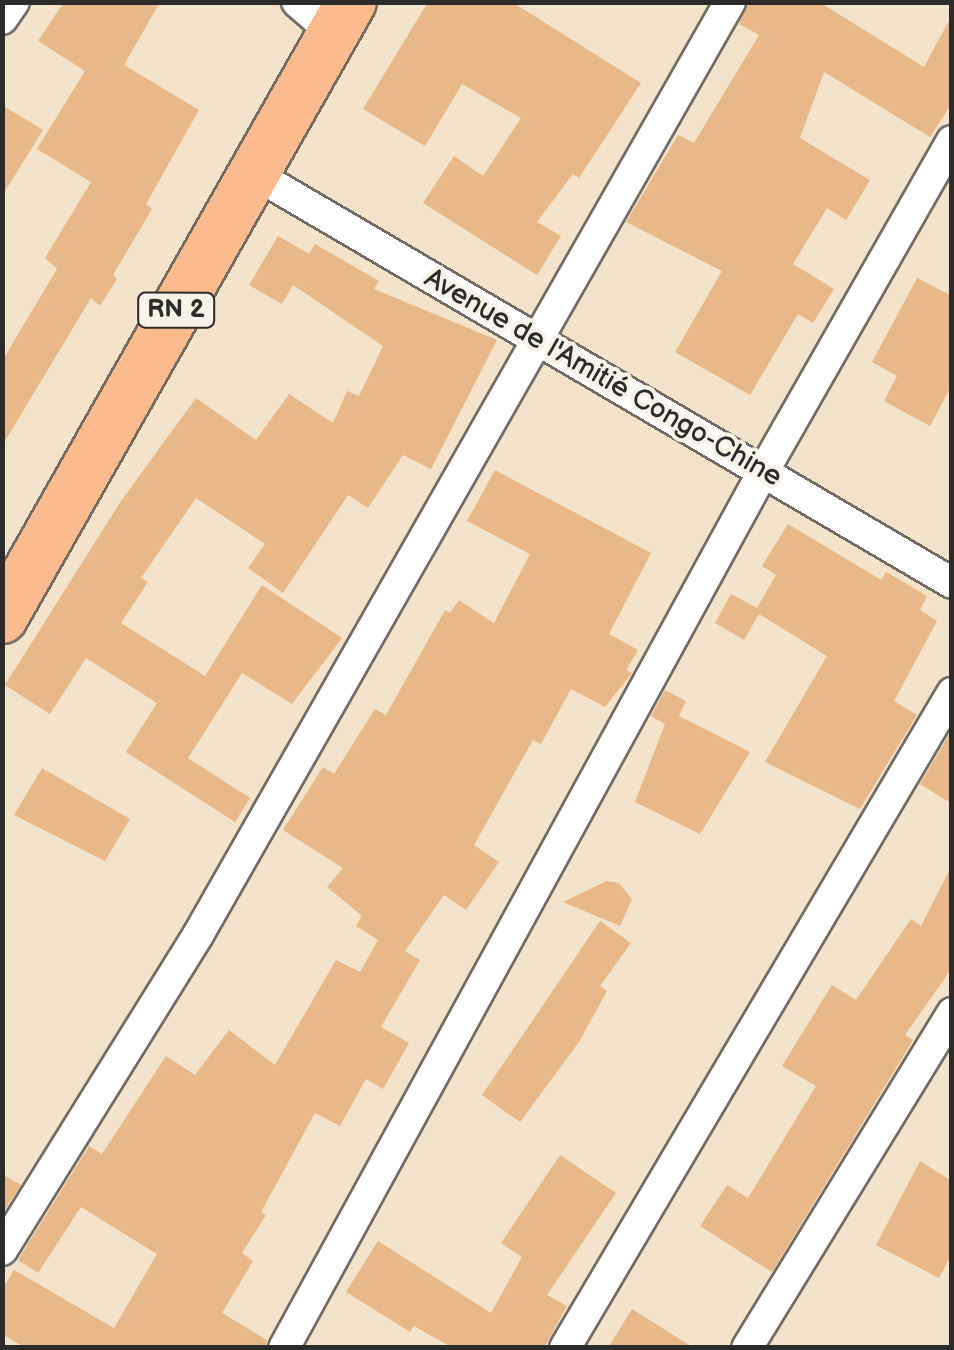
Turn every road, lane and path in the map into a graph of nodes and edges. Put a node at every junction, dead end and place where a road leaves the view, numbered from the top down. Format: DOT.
graph roads {
  1 [pos="14,2"];
  2 [pos="730,2"];
  3 [pos="327,13"];
  4 [pos="2,20"];
  5 [pos="952,141"];
  6 [pos="254,173"];
  7 [pos="535,338"];
  8 [pos="763,472"];
  9 [pos="952,583"];
  10 [pos="2,618"];
  11 [pos="952,692"];
  12 [pos="952,1014"];
  13 [pos="2,1250"];
  14 [pos="284,1348"];
  15 [pos="565,1348"];
  16 [pos="747,1348"];
  1 -- 4 [label="street"];
  2 -- 7 [label="street"];
  3 -- 6 [label="highway, RN 2"];
  5 -- 8 [label="street"];
  6 -- 7 [label="street, Avenue de l'Amitié Congo-Chine"];
  6 -- 10 [label="highway, RN 2"];
  7 -- 8 [label="street, Avenue de l'Amitié Congo-Chine"];
  7 -- 13 [label="street"];
  8 -- 9 [label="street, Avenue de l'Amitié Congo-Chine"];
  8 -- 14 [label="street"];
  11 -- 15 [label="street"];
  12 -- 16 [label="street"];
}
